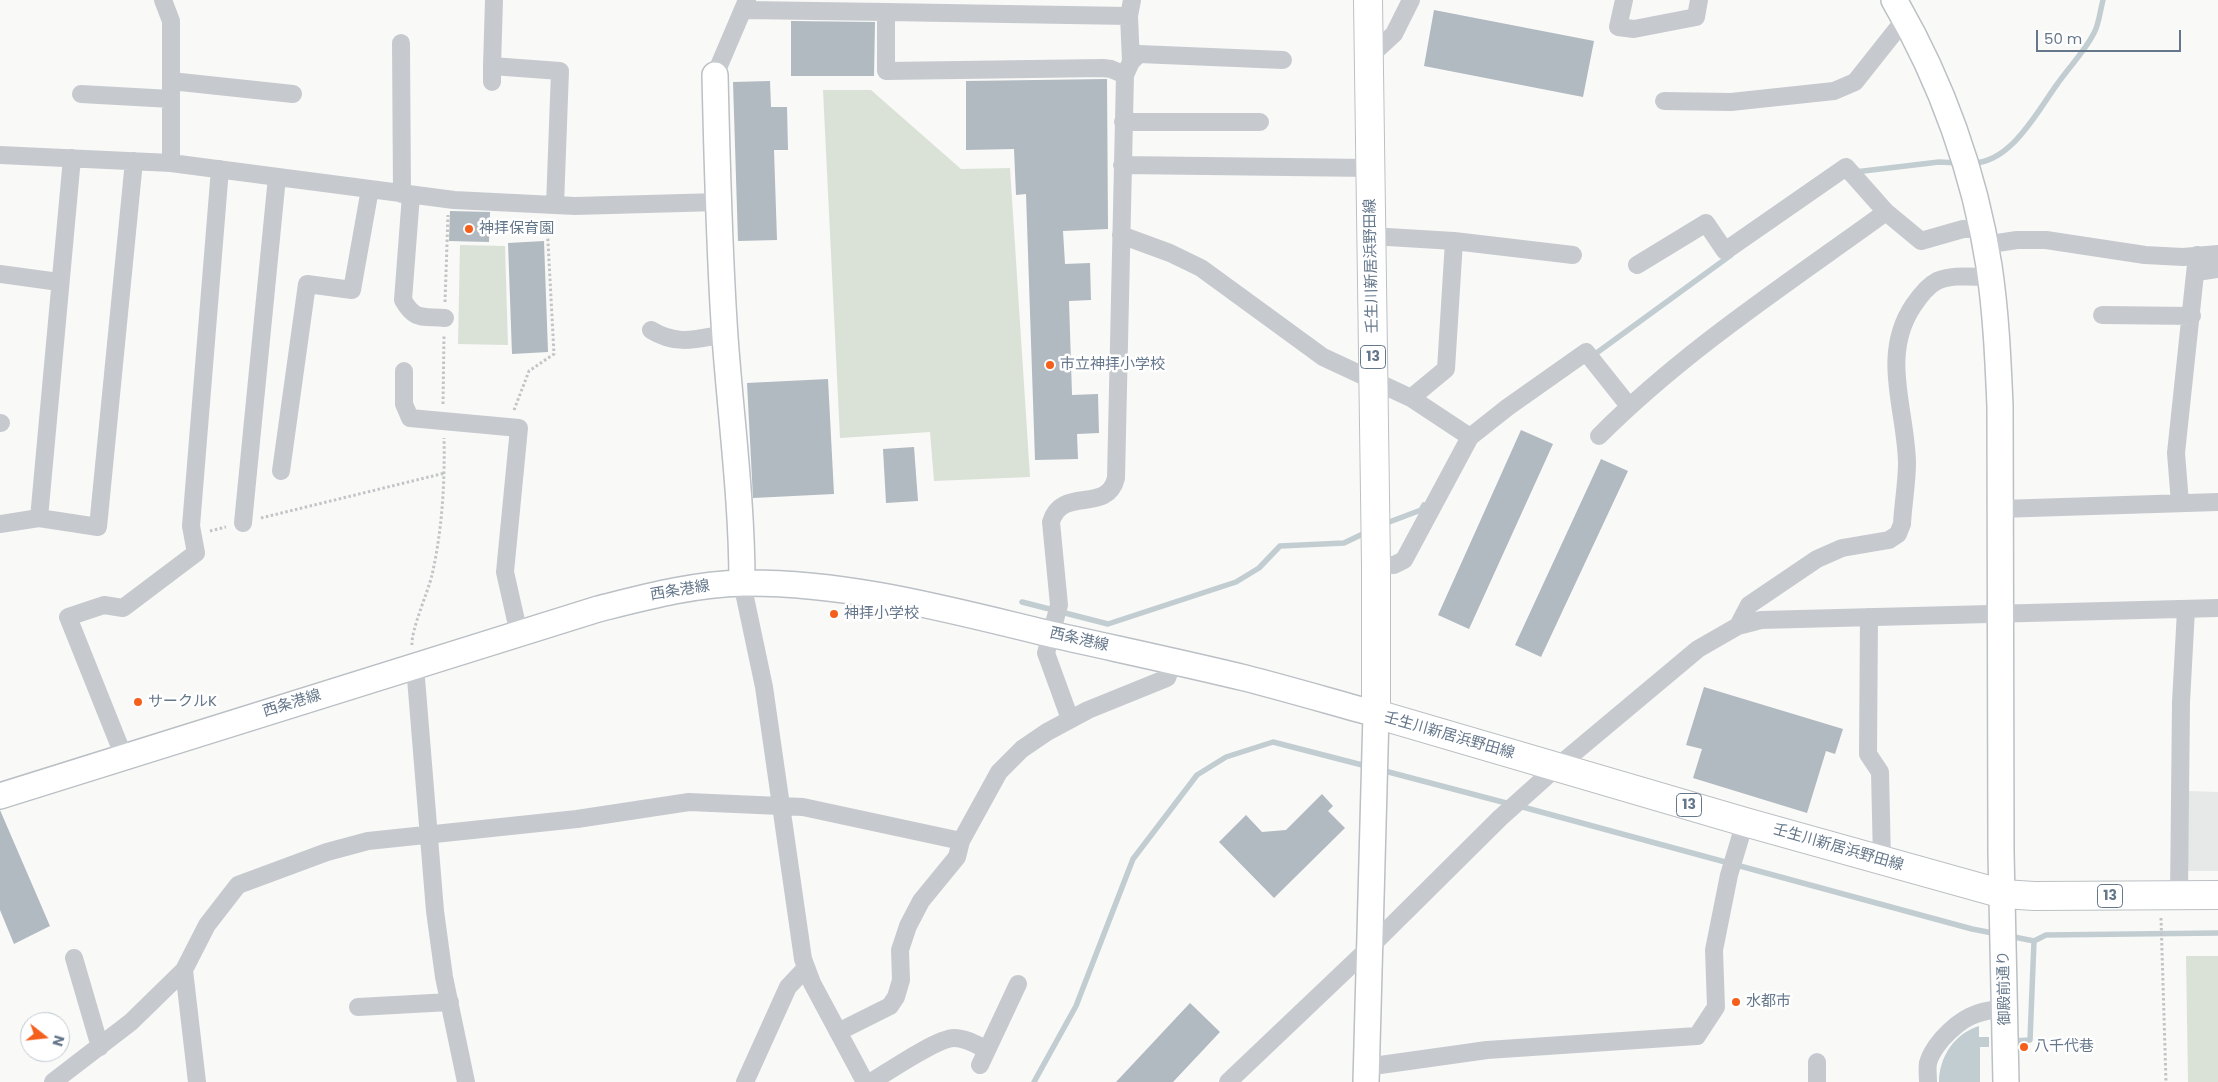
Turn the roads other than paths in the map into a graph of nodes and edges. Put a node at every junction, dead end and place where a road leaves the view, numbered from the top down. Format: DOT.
graph roads {
  1 [pos="163,0"];
  2 [pos="494,0"];
  3 [pos="1368,0"];
  4 [pos="1411,0"];
  5 [pos="1624,0"];
  6 [pos="1699,0"];
  7 [pos="745,5"];
  8 [pos="1131,8"];
  9 [pos="1899,10"];
  10 [pos="886,12"];
  11 [pos="401,44"];
  12 [pos="1369,57"];
  13 [pos="1283,60"];
  14 [pos="1128,68"];
  15 [pos="715,75"];
  16 [pos="171,81"];
  17 [pos="81,94"];
  18 [pos="294,94"];
  19 [pos="171,99"];
  20 [pos="1664,101"];
  21 [pos="1123,122"];
  22 [pos="1260,122"];
  23 [pos="0,155"];
  24 [pos="72,158"];
  25 [pos="134,161"];
  26 [pos="171,163"];
  27 [pos="1122,165"];
  28 [pos="1370,168"];
  29 [pos="220,169"];
  30 [pos="277,177"];
  31 [pos="370,190"];
  32 [pos="406,194"];
  33 [pos="718,202"];
  34 [pos="551,205"];
  35 [pos="1886,212"];
  36 [pos="1121,235"];
  37 [pos="1372,236"];
  38 [pos="1982,237"];
  39 [pos="1454,241"];
  40 [pos="2218,254"];
  41 [pos="1573,255"];
  42 [pos="2197,264"];
  43 [pos="1637,265"];
  44 [pos="2218,269"];
  45 [pos="0,274"];
  46 [pos="1990,278"];
  47 [pos="59,282"];
  48 [pos="2102,315"];
  49 [pos="2192,316"];
  50 [pos="445,318"];
  51 [pos="651,330"];
  52 [pos="725,334"];
  53 [pos="404,371"];
  54 [pos="1374,382"];
  55 [pos="1411,398"];
  56 [pos="1629,406"];
  57 [pos="1599,436"];
  58 [pos="1470,437"];
  59 [pos="281,470"];
  60 [pos="2218,502"];
  61 [pos="2180,503"];
  62 [pos="2000,509"];
  63 [pos="39,518"];
  64 [pos="243,523"];
  65 [pos="0,524"];
  66 [pos="1376,565"];
  67 [pos="742,583"];
  68 [pos="2218,608"];
  69 [pos="2186,610"];
  70 [pos="2000,613"];
  71 [pos="1869,617"];
  72 [pos="1738,626"];
  73 [pos="518,634"];
  74 [pos="1051,634"];
  75 [pos="1173,662"];
  76 [pos="415,666"];
  77 [pos="1376,714"];
  78 [pos="1070,719"];
  79 [pos="124,757"];
  80 [pos="1557,767"];
  81 [pos="0,796"];
  82 [pos="781,806"];
  83 [pos="1745,822"];
  84 [pos="428,835"];
  85 [pos="961,841"];
  86 [pos="1882,861"];
  87 [pos="2003,894"];
  88 [pos="2179,895"];
  89 [pos="2218,895"];
  90 [pos="1369,948"];
  91 [pos="74,958"];
  92 [pos="806,968"];
  93 [pos="184,970"];
  94 [pos="1018,984"];
  95 [pos="450,1002"];
  96 [pos="358,1007"];
  97 [pos="2006,1008"];
  98 [pos="838,1032"];
  99 [pos="100,1047"];
  100 [pos="1817,1062"];
  101 [pos="1366,1074"];
  102 [pos="53,1082"];
  103 [pos="197,1082"];
  104 [pos="466,1082"];
  105 [pos="745,1082"];
  106 [pos="865,1082"];
  107 [pos="871,1082"];
  108 [pos="1228,1082"];
  109 [pos="1817,1082"];
  110 [pos="1928,1082"];
  111 [pos="2006,1082"];
  1 -- 16 [label="street"];
  2 -- 34 [label="street"];
  3 -- 12 [label="main road, 壬生川新居浜野田線 / 13"];
  4 -- 12 [label="street"];
  5 -- 6 [label="street"];
  7 -- 10 [label="street"];
  7 -- 15 [label="street"];
  8 -- 10 [label="street"];
  8 -- 14 [label="street"];
  9 -- 20 [label="street"];
  9 -- 38 [label="street, 御殿前通り"];
  10 -- 14 [label="street"];
  11 -- 32 [label="street"];
  12 -- 28 [label="main road, 壬生川新居浜野田線 / 13"];
  13 -- 14 [label="street"];
  14 -- 21 [label="street"];
  15 -- 33 [label="street"];
  16 -- 18 [label="street"];
  16 -- 19 [label="street"];
  17 -- 19 [label="street"];
  19 -- 26 [label="street"];
  21 -- 22 [label="street"];
  21 -- 27 [label="street"];
  23 -- 24 [label="street"];
  24 -- 25 [label="street"];
  24 -- 47 [label="street"];
  25 -- 26 [label="street"];
  25 -- 63 [label="street"];
  26 -- 29 [label="street"];
  27 -- 28 [label="street"];
  27 -- 36 [label="street"];
  28 -- 37 [label="main road, 壬生川新居浜野田線 / 13"];
  29 -- 30 [label="street"];
  29 -- 79 [label="street"];
  30 -- 31 [label="street"];
  30 -- 64 [label="street"];
  31 -- 32 [label="street"];
  31 -- 59 [label="street"];
  32 -- 34 [label="street"];
  32 -- 50 [label="street"];
  33 -- 34 [label="street"];
  33 -- 52 [label="street"];
  35 -- 38 [label="street"];
  35 -- 43 [label="street"];
  35 -- 56 [label="street"];
  36 -- 54 [label="street"];
  36 -- 74 [label="street"];
  37 -- 39 [label="street"];
  37 -- 54 [label="main road, 壬生川新居浜野田線 / 13"];
  38 -- 42 [label="street"];
  38 -- 46 [label="street, 御殿前通り"];
  39 -- 41 [label="street"];
  39 -- 55 [label="street"];
  40 -- 42 [label="street"];
  42 -- 44 [label="street"];
  42 -- 49 [label="street"];
  45 -- 47 [label="street"];
  46 -- 62 [label="street, 御殿前通り"];
  46 -- 72 [label="street"];
  47 -- 63 [label="street"];
  48 -- 49 [label="street"];
  49 -- 61 [label="street"];
  51 -- 52 [label="street"];
  52 -- 67 [label="street"];
  53 -- 73 [label="street"];
  54 -- 55 [label="street"];
  54 -- 66 [label="main road, 壬生川新居浜野田線 / 13"];
  55 -- 58 [label="street"];
  56 -- 57 [label="street"];
  56 -- 58 [label="street"];
  58 -- 66 [label="street"];
  60 -- 61 [label="street"];
  61 -- 62 [label="street"];
  62 -- 70 [label="street, 御殿前通り"];
  63 -- 65 [label="street"];
  66 -- 77 [label="main road, 壬生川新居浜野田線 / 13"];
  67 -- 73 [label="street, 西条港線"];
  67 -- 74 [label="street, 西条港線"];
  67 -- 82 [label="street"];
  68 -- 69 [label="street"];
  69 -- 70 [label="street"];
  69 -- 88 [label="street"];
  70 -- 71 [label="street"];
  70 -- 87 [label="street, 御殿前通り"];
  71 -- 72 [label="street"];
  71 -- 86 [label="street"];
  72 -- 80 [label="street"];
  73 -- 76 [label="street, 西条港線"];
  74 -- 75 [label="street, 西条港線"];
  74 -- 78 [label="street"];
  75 -- 77 [label="street, 西条港線"];
  75 -- 78 [label="street"];
  76 -- 79 [label="street, 西条港線"];
  76 -- 84 [label="street"];
  77 -- 80 [label="main road, 壬生川新居浜野田線 / 13"];
  77 -- 90 [label="street"];
  78 -- 85 [label="street"];
  79 -- 81 [label="street, 西条港線"];
  80 -- 83 [label="main road, 壬生川新居浜野田線 / 13"];
  80 -- 90 [label="street"];
  82 -- 84 [label="street"];
  82 -- 85 [label="street"];
  82 -- 92 [label="street"];
  83 -- 86 [label="main road, 壬生川新居浜野田線 / 13"];
  83 -- 101 [label="street"];
  84 -- 93 [label="street"];
  84 -- 95 [label="street"];
  85 -- 98 [label="street"];
  86 -- 87 [label="main road, 壬生川新居浜野田線 / 13"];
  87 -- 88 [label="main road, 壬生川新居浜野田線 / 13"];
  87 -- 97 [label="street, 御殿前通り"];
  88 -- 89 [label="main road, 壬生川新居浜野田線 / 13"];
  90 -- 101 [label="street"];
  90 -- 108 [label="street"];
  91 -- 99 [label="street"];
  92 -- 98 [label="street"];
  92 -- 105 [label="street"];
  93 -- 99 [label="street"];
  93 -- 103 [label="street"];
  94 -- 107 [label="street"];
  95 -- 96 [label="street"];
  95 -- 104 [label="street"];
  97 -- 110 [label="street"];
  97 -- 111 [label="street, 御殿前通り"];
  98 -- 106 [label="street"];
  99 -- 102 [label="street"];
  100 -- 109 [label="street"];
}
